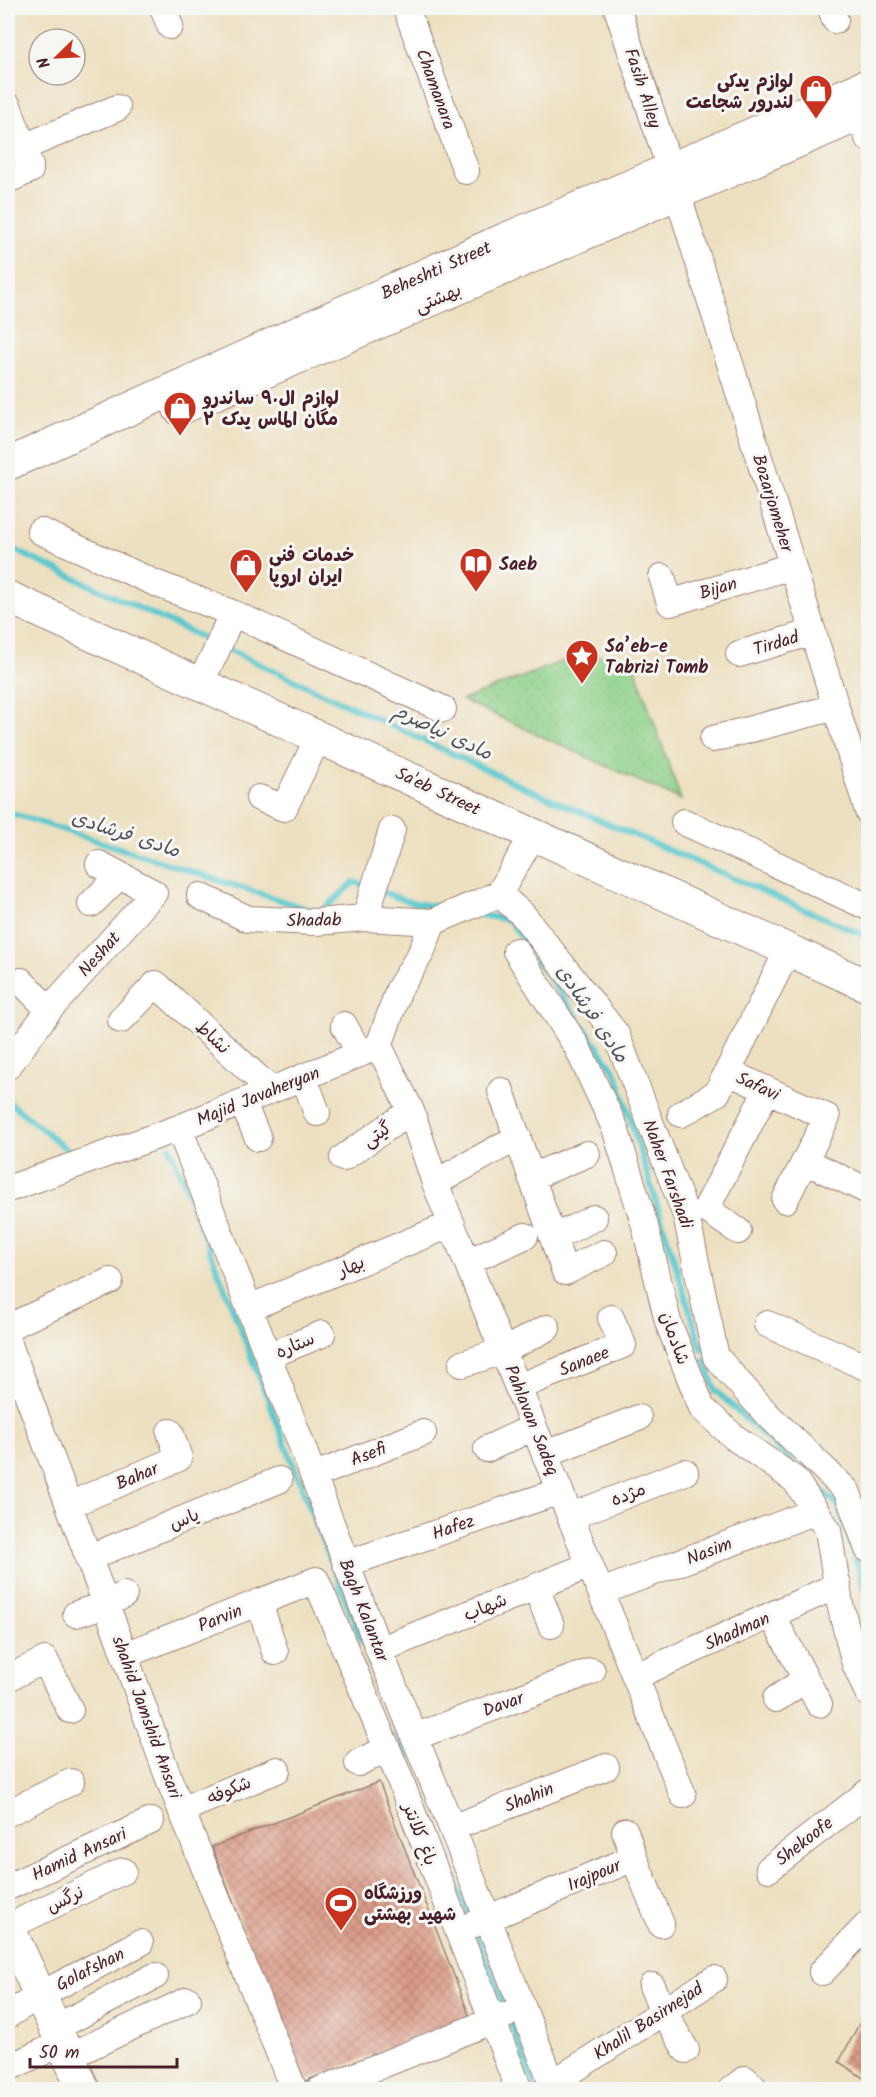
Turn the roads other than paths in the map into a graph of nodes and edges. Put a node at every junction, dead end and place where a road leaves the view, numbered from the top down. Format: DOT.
graph roads {
  1 [pos="406,8"];
  2 [pos="617,8"];
  3 [pos="8,106"];
  4 [pos="117,108"];
  5 [pos="864,108"];
  6 [pos="21,165"];
  7 [pos="466,171"];
  8 [pos="674,182"];
  9 [pos="583,221"];
  10 [pos="8,464"];
  11 [pos="8,483"];
  12 [pos="40,531"];
  13 [pos="792,566"];
  14 [pos="662,577"];
  15 [pos="8,597"];
  16 [pos="230,618"];
  17 [pos="813,632"];
  18 [pos="739,654"];
  19 [pos="207,669"];
  20 [pos="836,707"];
  21 [pos="443,709"];
  22 [pos="319,736"];
  23 [pos="713,740"];
  24 [pos="259,798"];
  25 [pos="868,811"];
  26 [pos="684,822"];
  27 [pos="392,830"];
  28 [pos="533,835"];
  29 [pos="499,894"];
  30 [pos="200,896"];
  31 [pos="91,904"];
  32 [pos="868,907"];
  33 [pos="365,918"];
  34 [pos="433,922"];
  35 [pos="788,950"];
  36 [pos="516,951"];
  37 [pos="21,981"];
  38 [pos="868,986"];
  39 [pos="49,1010"];
  40 [pos="121,1020"];
  41 [pos="344,1024"];
  42 [pos="370,1050"];
  43 [pos="8,1066"];
  44 [pos="728,1072"];
  45 [pos="304,1077"];
  46 [pos="271,1090"];
  47 [pos="767,1090"];
  48 [pos="501,1091"];
  49 [pos="242,1102"];
  50 [pos="411,1111"];
  51 [pos="317,1113"];
  52 [pos="681,1114"];
  53 [pos="179,1128"];
  54 [pos="518,1137"];
  55 [pos="258,1138"];
  56 [pos="587,1154"];
  57 [pos="343,1158"];
  58 [pos="805,1161"];
  59 [pos="531,1177"];
  60 [pos="435,1183"];
  61 [pos="8,1189"];
  62 [pos="868,1191"];
  63 [pos="785,1200"];
  64 [pos="594,1218"];
  65 [pos="452,1224"];
  66 [pos="738,1231"];
  67 [pos="525,1236"];
  68 [pos="553,1238"];
  69 [pos="604,1253"];
  70 [pos="467,1262"];
  71 [pos="110,1281"];
  72 [pos="249,1308"];
  73 [pos="611,1318"];
  74 [pos="767,1324"];
  75 [pos="8,1327"];
  76 [pos="547,1328"];
  77 [pos="322,1334"];
  78 [pos="8,1342"];
  79 [pos="503,1351"];
  80 [pos="268,1356"];
  81 [pos="462,1364"];
  82 [pos="868,1368"];
  83 [pos="518,1387"];
  84 [pos="638,1418"];
  85 [pos="534,1426"];
  86 [pos="170,1432"];
  87 [pos="423,1433"];
  88 [pos="487,1449"];
  89 [pos="545,1454"];
  90 [pos="685,1472"];
  91 [pos="313,1476"];
  92 [pos="279,1480"];
  93 [pos="560,1491"];
  94 [pos="69,1506"];
  95 [pos="816,1511"];
  96 [pos="571,1516"];
  97 [pos="868,1549"];
  98 [pos="88,1558"];
  99 [pos="346,1564"];
  100 [pos="590,1565"];
  101 [pos="316,1580"];
  102 [pos="838,1585"];
  103 [pos="536,1587"];
  104 [pos="601,1592"];
  105 [pos="115,1599"];
  106 [pos="259,1602"];
  107 [pos="76,1614"];
  108 [pos="772,1615"];
  109 [pos="551,1625"];
  110 [pos="379,1650"];
  111 [pos="275,1652"];
  112 [pos="124,1656"];
  113 [pos="592,1671"];
  114 [pos="636,1676"];
  115 [pos="8,1678"];
  116 [pos="806,1679"];
  117 [pos="868,1693"];
  118 [pos="776,1700"];
  119 [pos="819,1704"];
  120 [pos="70,1710"];
  121 [pos="414,1737"];
  122 [pos="387,1748"];
  123 [pos="358,1763"];
  124 [pos="606,1767"];
  125 [pos="278,1770"];
  126 [pos="71,1782"];
  127 [pos="868,1792"];
  128 [pos="683,1795"];
  129 [pos="181,1810"];
  130 [pos="8,1813"];
  131 [pos="151,1821"];
  132 [pos="452,1828"];
  133 [pos="625,1831"];
  134 [pos="634,1858"];
  135 [pos="769,1869"];
  136 [pos="123,1871"];
  137 [pos="8,1887"];
  138 [pos="488,1919"];
  139 [pos="661,1924"];
  140 [pos="868,1924"];
  141 [pos="8,1926"];
  142 [pos="458,1931"];
  143 [pos="140,1943"];
  144 [pos="822,1972"];
  145 [pos="155,1976"];
  146 [pos="714,1979"];
  147 [pos="652,1986"];
  148 [pos="40,1995"];
  149 [pos="188,2000"];
  150 [pos="523,2010"];
  151 [pos="663,2011"];
  152 [pos="8,2015"];
  153 [pos="492,2020"];
  154 [pos="62,2042"];
  155 [pos="686,2050"];
  156 [pos="8,2068"];
  157 [pos="554,2086"];
  158 [pos="321,2089"];
  159 [pos="84,2090"];
  160 [pos="294,2090"];
  161 [pos="519,2090"];
  162 [pos="731,2090"];
  163 [pos="756,2090"];
  1 -- 7 [label="street, Chamanara"];
  2 -- 8 [label="street, Fasih Alley"];
  3 -- 6 [label="street"];
  4 -- 6 [label="street"];
  5 -- 8 [label="main road, Beheshti Street"];
  8 -- 9 [label="main road, Beheshti Street"];
  8 -- 13 [label="street, Bozarjomeher"];
  9 -- 10 [label="main road, Beheshti Street"];
  9 -- 11 [label="main road, بهشتی"];
  12 -- 16 [label="street"];
  13 -- 14 [label="street, Bijan"];
  13 -- 17 [label="street, Bozarjomeher"];
  15 -- 19 [label="main road, Sa'eb Street"];
  16 -- 19 [label="street"];
  16 -- 21 [label="street"];
  17 -- 18 [label="street, Tirdad"];
  17 -- 20 [label="street, Bozarjomeher"];
  19 -- 22 [label="main road, Sa'eb Street"];
  20 -- 23 [label="street"];
  20 -- 25 [label="street, Bozarjomeher"];
  22 -- 24 [label="street"];
  22 -- 28 [label="main road, Sa'eb Street"];
  26 -- 32 [label="street"];
  27 -- 33 [label="street"];
  28 -- 29 [label="street"];
  28 -- 35 [label="main road, Sa'eb Street"];
  29 -- 34 [label="street"];
  29 -- 97 [label="street, Naher Farshadi"];
  30 -- 33 [label="street, Shadab"];
  31 -- 39 [label="street, Neshat"];
  33 -- 34 [label="street, Shadab"];
  34 -- 42 [label="street"];
  35 -- 38 [label="main road, Sa'eb Street"];
  35 -- 44 [label="street, Safavi"];
  36 -- 95 [label="street, شادمان"];
  37 -- 39 [label="street"];
  39 -- 43 [label="street, Neshat"];
  40 -- 46 [label="street, نشاط"];
  41 -- 42 [label="street, Pahlavan Sadeq"];
  42 -- 45 [label="street, Majid Javaheryan"];
  42 -- 50 [label="street, Pahlavan Sadeq"];
  44 -- 47 [label="street, Safavi"];
  44 -- 52 [label="street"];
  45 -- 46 [label="street, Majid Javaheryan"];
  45 -- 51 [label="street"];
  46 -- 49 [label="street, Majid Javaheryan"];
  47 -- 58 [label="street, Safavi"];
  47 -- 66 [label="street"];
  48 -- 54 [label="street"];
  49 -- 53 [label="street, Majid Javaheryan"];
  49 -- 55 [label="street"];
  50 -- 57 [label="street, گیتی"];
  50 -- 60 [label="street, Pahlavan Sadeq"];
  53 -- 61 [label="street, Majid Javaheryan"];
  53 -- 72 [label="street, Bagh Kalantar"];
  54 -- 59 [label="street"];
  54 -- 60 [label="street"];
  56 -- 59 [label="street"];
  58 -- 62 [label="street"];
  58 -- 63 [label="street, Safavi"];
  59 -- 68 [label="street"];
  60 -- 65 [label="street, Pahlavan Sadeq"];
  64 -- 68 [label="street"];
  65 -- 70 [label="street, Pahlavan Sadeq"];
  65 -- 72 [label="street, بهار"];
  67 -- 70 [label="street"];
  68 -- 69 [label="street"];
  70 -- 79 [label="street, Pahlavan Sadeq"];
  71 -- 75 [label="street"];
  72 -- 80 [label="street, Bagh Kalantar"];
  73 -- 83 [label="street, Sanaee"];
  74 -- 82 [label="street"];
  76 -- 79 [label="street"];
  77 -- 80 [label="street, ستاره"];
  78 -- 94 [label="street, shahid Jamshid Ansari"];
  79 -- 81 [label="street"];
  79 -- 83 [label="street, Pahlavan Sadeq"];
  80 -- 91 [label="street, Bagh Kalantar"];
  83 -- 85 [label="street, Pahlavan Sadeq"];
  84 -- 89 [label="street"];
  85 -- 88 [label="street"];
  85 -- 89 [label="street, Pahlavan Sadeq"];
  86 -- 94 [label="street, Bahar"];
  87 -- 91 [label="street, Asefi"];
  89 -- 93 [label="street, Pahlavan Sadeq"];
  90 -- 96 [label="street, مژده"];
  91 -- 99 [label="street, Bagh Kalantar"];
  92 -- 98 [label="street, یاس"];
  93 -- 96 [label="street, Pahlavan Sadeq"];
  93 -- 99 [label="street, Hafez"];
  94 -- 98 [label="street, shahid Jamshid Ansari"];
  95 -- 102 [label="street, شادمان"];
  95 -- 104 [label="street, Nasim"];
  96 -- 100 [label="street, Pahlavan Sadeq"];
  98 -- 105 [label="street, shahid Jamshid Ansari"];
  99 -- 110 [label="street, Bagh Kalantar"];
  100 -- 103 [label="street, شهاب"];
  100 -- 104 [label="street, Pahlavan Sadeq"];
  101 -- 106 [label="street, Parvin"];
  101 -- 122 [label="street, باغ کلانتر"];
  102 -- 108 [label="street, Shadman"];
  102 -- 117 [label="street, شادمان"];
  103 -- 109 [label="street"];
  103 -- 110 [label="street, شهاب"];
  104 -- 114 [label="street, Pahlavan Sadeq"];
  105 -- 107 [label="street"];
  105 -- 112 [label="street, shahid Jamshid Ansari"];
  106 -- 111 [label="street"];
  106 -- 112 [label="street, Parvin"];
  108 -- 114 [label="street, Shadman"];
  108 -- 116 [label="street"];
  110 -- 121 [label="street, Bagh Kalantar"];
  112 -- 129 [label="street, shahid Jamshid Ansari"];
  113 -- 121 [label="street, Davar"];
  114 -- 128 [label="street, Pahlavan Sadeq"];
  115 -- 120 [label="street"];
  116 -- 118 [label="street"];
  116 -- 119 [label="street"];
  121 -- 132 [label="street, Bagh Kalantar"];
  122 -- 123 [label="street"];
  122 -- 142 [label="street, باغ کلانتر"];
  124 -- 132 [label="street, Shahin"];
  125 -- 129 [label="street, شکوفه"];
  126 -- 130 [label="street"];
  127 -- 135 [label="street, Shekoofe"];
  129 -- 160 [label="street, shahid Jamshid Ansari"];
  131 -- 137 [label="street, Hamid Ansari"];
  132 -- 138 [label="street, Bagh Kalantar"];
  133 -- 134 [label="street"];
  134 -- 138 [label="street, Irajpour"];
  134 -- 139 [label="street, Irajpour"];
  136 -- 141 [label="street, نرگس"];
  138 -- 142 [label="street, Irajpour"];
  138 -- 150 [label="street, Bagh Kalantar"];
  140 -- 144 [label="street"];
  141 -- 148 [label="main road"];
  142 -- 153 [label="street, باغ کلانتر"];
  143 -- 148 [label="street, Golafshan"];
  145 -- 154 [label="street"];
  146 -- 151 [label="street, Khalil Basirnejad"];
  147 -- 151 [label="street"];
  148 -- 152 [label="street, Golafshan"];
  148 -- 154 [label="main road"];
  149 -- 154 [label="street"];
  150 -- 153 [label="street"];
  150 -- 157 [label="street, Bagh Kalantar"];
  151 -- 155 [label="street"];
  151 -- 157 [label="street, Khalil Basirnejad"];
  153 -- 158 [label="street"];
  153 -- 161 [label="street, باغ کلانتر"];
  154 -- 156 [label="street"];
  154 -- 159 [label="main road"];
  162 -- 163 [label="street"];
}
